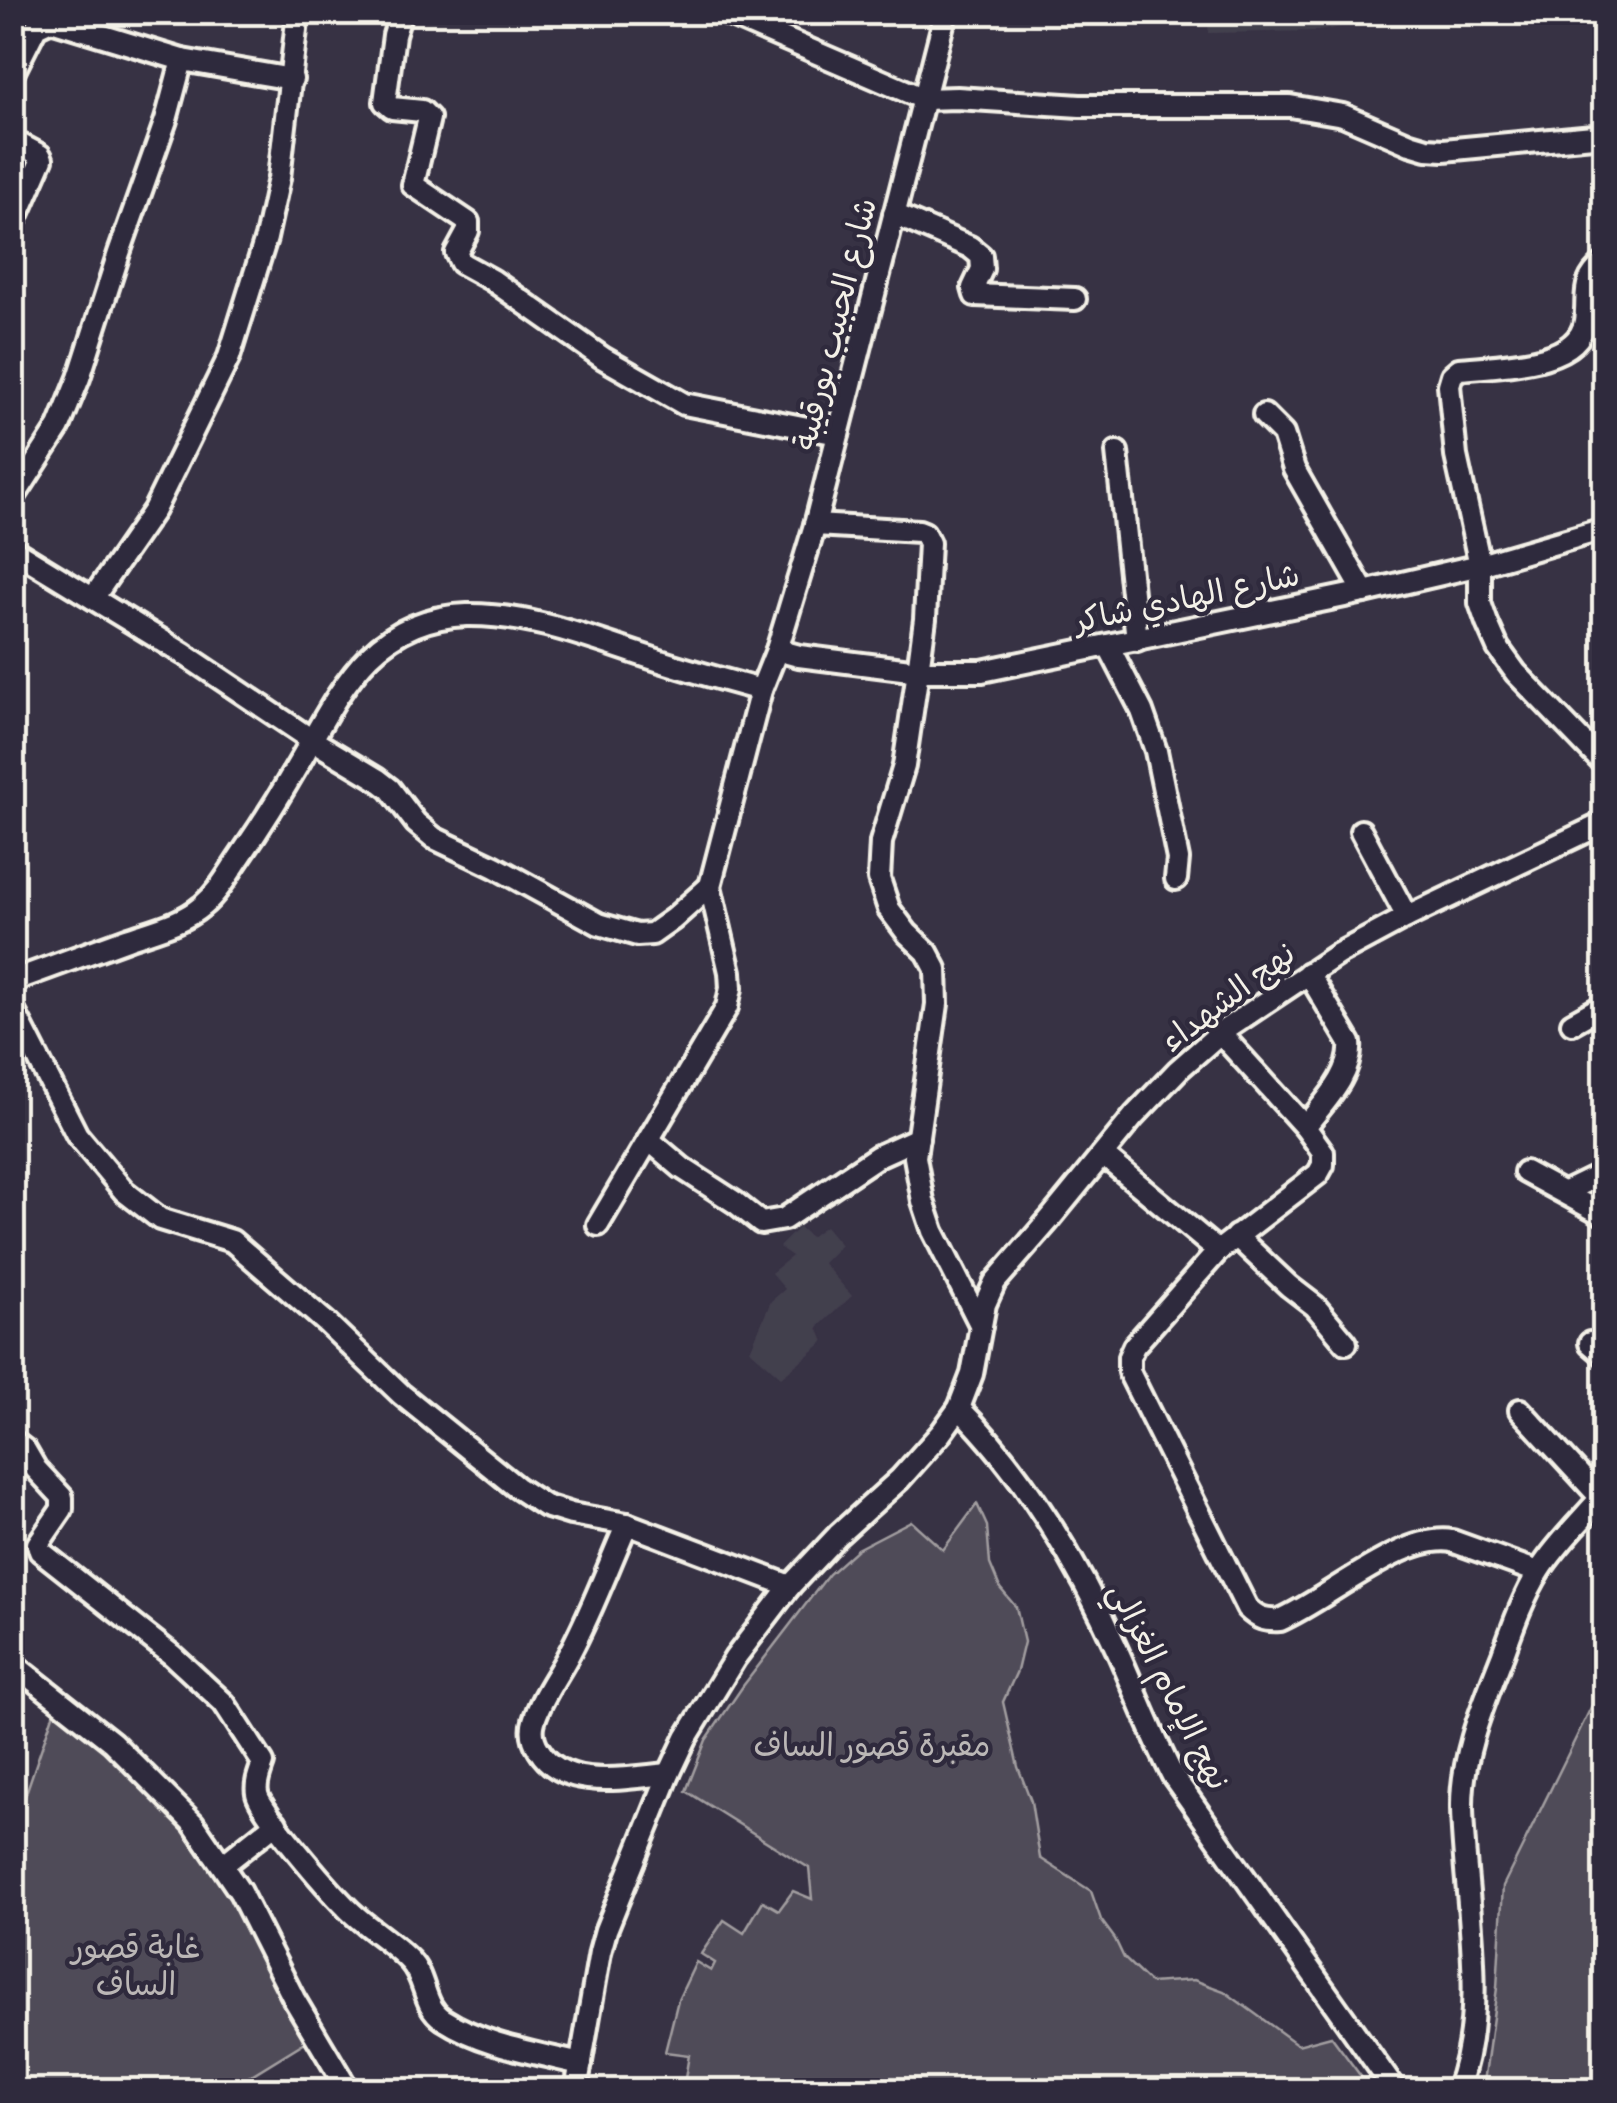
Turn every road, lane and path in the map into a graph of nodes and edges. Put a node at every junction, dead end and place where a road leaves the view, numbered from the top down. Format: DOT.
graph roads {
  1 [pos="298,12"];
  2 [pos="400,12"];
  3 [pos="722,12"];
  4 [pos="946,12"];
  5 [pos="182,60"];
  6 [pos="12,75"];
  7 [pos="292,78"];
  8 [pos="924,99"];
  9 [pos="1604,135"];
  10 [pos="12,140"];
  11 [pos="894,214"];
  12 [pos="12,228"];
  13 [pos="1604,264"];
  14 [pos="1074,299"];
  15 [pos="1264,414"];
  16 [pos="838,434"];
  17 [pos="1117,452"];
  18 [pos="12,500"];
  19 [pos="815,524"];
  20 [pos="1604,529"];
  21 [pos="12,549"];
  22 [pos="1480,565"];
  23 [pos="1364,592"];
  24 [pos="94,598"];
  25 [pos="1136,640"];
  26 [pos="1109,646"];
  27 [pos="777,650"];
  28 [pos="918,671"];
  29 [pos="761,690"];
  30 [pos="312,740"];
  31 [pos="1604,764"];
  32 [pos="1604,828"];
  33 [pos="1360,830"];
  34 [pos="1176,879"];
  35 [pos="710,886"];
  36 [pos="1407,916"];
  37 [pos="1308,972"];
  38 [pos="12,981"];
  39 [pos="1604,1006"];
  40 [pos="12,1007"];
  41 [pos="1572,1022"];
  42 [pos="1220,1032"];
  43 [pos="1306,1127"];
  44 [pos="918,1138"];
  45 [pos="648,1140"];
  46 [pos="1103,1155"];
  47 [pos="1525,1172"];
  48 [pos="1604,1174"];
  49 [pos="1565,1192"];
  50 [pos="1604,1216"];
  51 [pos="598,1225"];
  52 [pos="1236,1236"];
  53 [pos="1218,1251"];
  54 [pos="981,1326"];
  55 [pos="1346,1342"];
  56 [pos="959,1408"];
  57 [pos="1520,1410"];
  58 [pos="12,1440"];
  59 [pos="1603,1502"];
  60 [pos="627,1524"];
  61 [pos="1538,1572"];
  62 [pos="790,1586"];
  63 [pos="12,1663"];
  64 [pos="669,1774"];
  65 [pos="276,1824"];
  66 [pos="223,1865"];
  67 [pos="581,2064"];
  68 [pos="348,2090"];
  69 [pos="576,2090"];
  70 [pos="1396,2090"];
  71 [pos="1457,2090"];
  1 -- 7 [label="street"];
  2 -- 16 [label="street"];
  3 -- 8 [label="street"];
  4 -- 8 [label="street, شارع الحبيب بورقيبة"];
  5 -- 6 [label="street"];
  5 -- 7 [label="street"];
  5 -- 18 [label="street"];
  7 -- 24 [label="street"];
  8 -- 9 [label="street"];
  8 -- 11 [label="street, شارع الحبيب بورقيبة"];
  10 -- 12 [label="street"];
  11 -- 14 [label="street"];
  11 -- 16 [label="street, شارع الحبيب بورقيبة"];
  13 -- 22 [label="street"];
  15 -- 23 [label="street"];
  16 -- 19 [label="street, شارع الحبيب بورقيبة"];
  17 -- 25 [label="street"];
  19 -- 27 [label="street, شارع الحبيب بورقيبة"];
  19 -- 28 [label="street"];
  20 -- 22 [label="street, شارع الهادي شاكر"];
  21 -- 24 [label="street"];
  22 -- 23 [label="street, شارع الهادي شاكر"];
  22 -- 31 [label="street"];
  23 -- 25 [label="street, شارع الهادي شاكر"];
  24 -- 30 [label="street"];
  25 -- 26 [label="street, شارع الهادي شاكر"];
  26 -- 28 [label="street, شارع الهادي شاكر"];
  26 -- 34 [label="street"];
  27 -- 28 [label="street, شارع الهادي شاكر"];
  27 -- 29 [label="street, شارع الحبيب بورقيبة"];
  28 -- 44 [label="street"];
  29 -- 30 [label="street"];
  29 -- 35 [label="street, شارع الحبيب بورقيبة"];
  30 -- 35 [label="street"];
  30 -- 38 [label="street"];
  32 -- 36 [label="street, نهج الشهداء"];
  33 -- 36 [label="street"];
  35 -- 45 [label="street"];
  36 -- 37 [label="street, نهج الشهداء"];
  37 -- 42 [label="street, نهج الشهداء"];
  37 -- 43 [label="street"];
  39 -- 41 [label="street"];
  40 -- 60 [label="street"];
  42 -- 43 [label="street"];
  42 -- 46 [label="street, نهج الشهداء"];
  43 -- 52 [label="street"];
  44 -- 45 [label="street"];
  44 -- 54 [label="street"];
  45 -- 51 [label="street"];
  46 -- 53 [label="street"];
  46 -- 54 [label="street, نهج الشهداء"];
  47 -- 49 [label="street"];
  48 -- 49 [label="street"];
  49 -- 50 [label="street"];
  52 -- 53 [label="street"];
  52 -- 55 [label="street"];
  53 -- 61 [label="street"];
  54 -- 56 [label="street, نهج الشهداء"];
  56 -- 62 [label="street, نهج الشهداء"];
  56 -- 70 [label="street, نهج الإمام الغزالي"];
  57 -- 59 [label="street"];
  58 -- 65 [label="street"];
  59 -- 61 [label="street"];
  60 -- 62 [label="street"];
  60 -- 64 [label="street"];
  61 -- 71 [label="street"];
  62 -- 64 [label="street, نهج الشهداء"];
  63 -- 66 [label="street"];
  64 -- 67 [label="street, نهج الشهداء"];
  65 -- 66 [label="street"];
  65 -- 67 [label="street"];
  66 -- 68 [label="street"];
  67 -- 69 [label="street, نهج الشهداء"];
}
